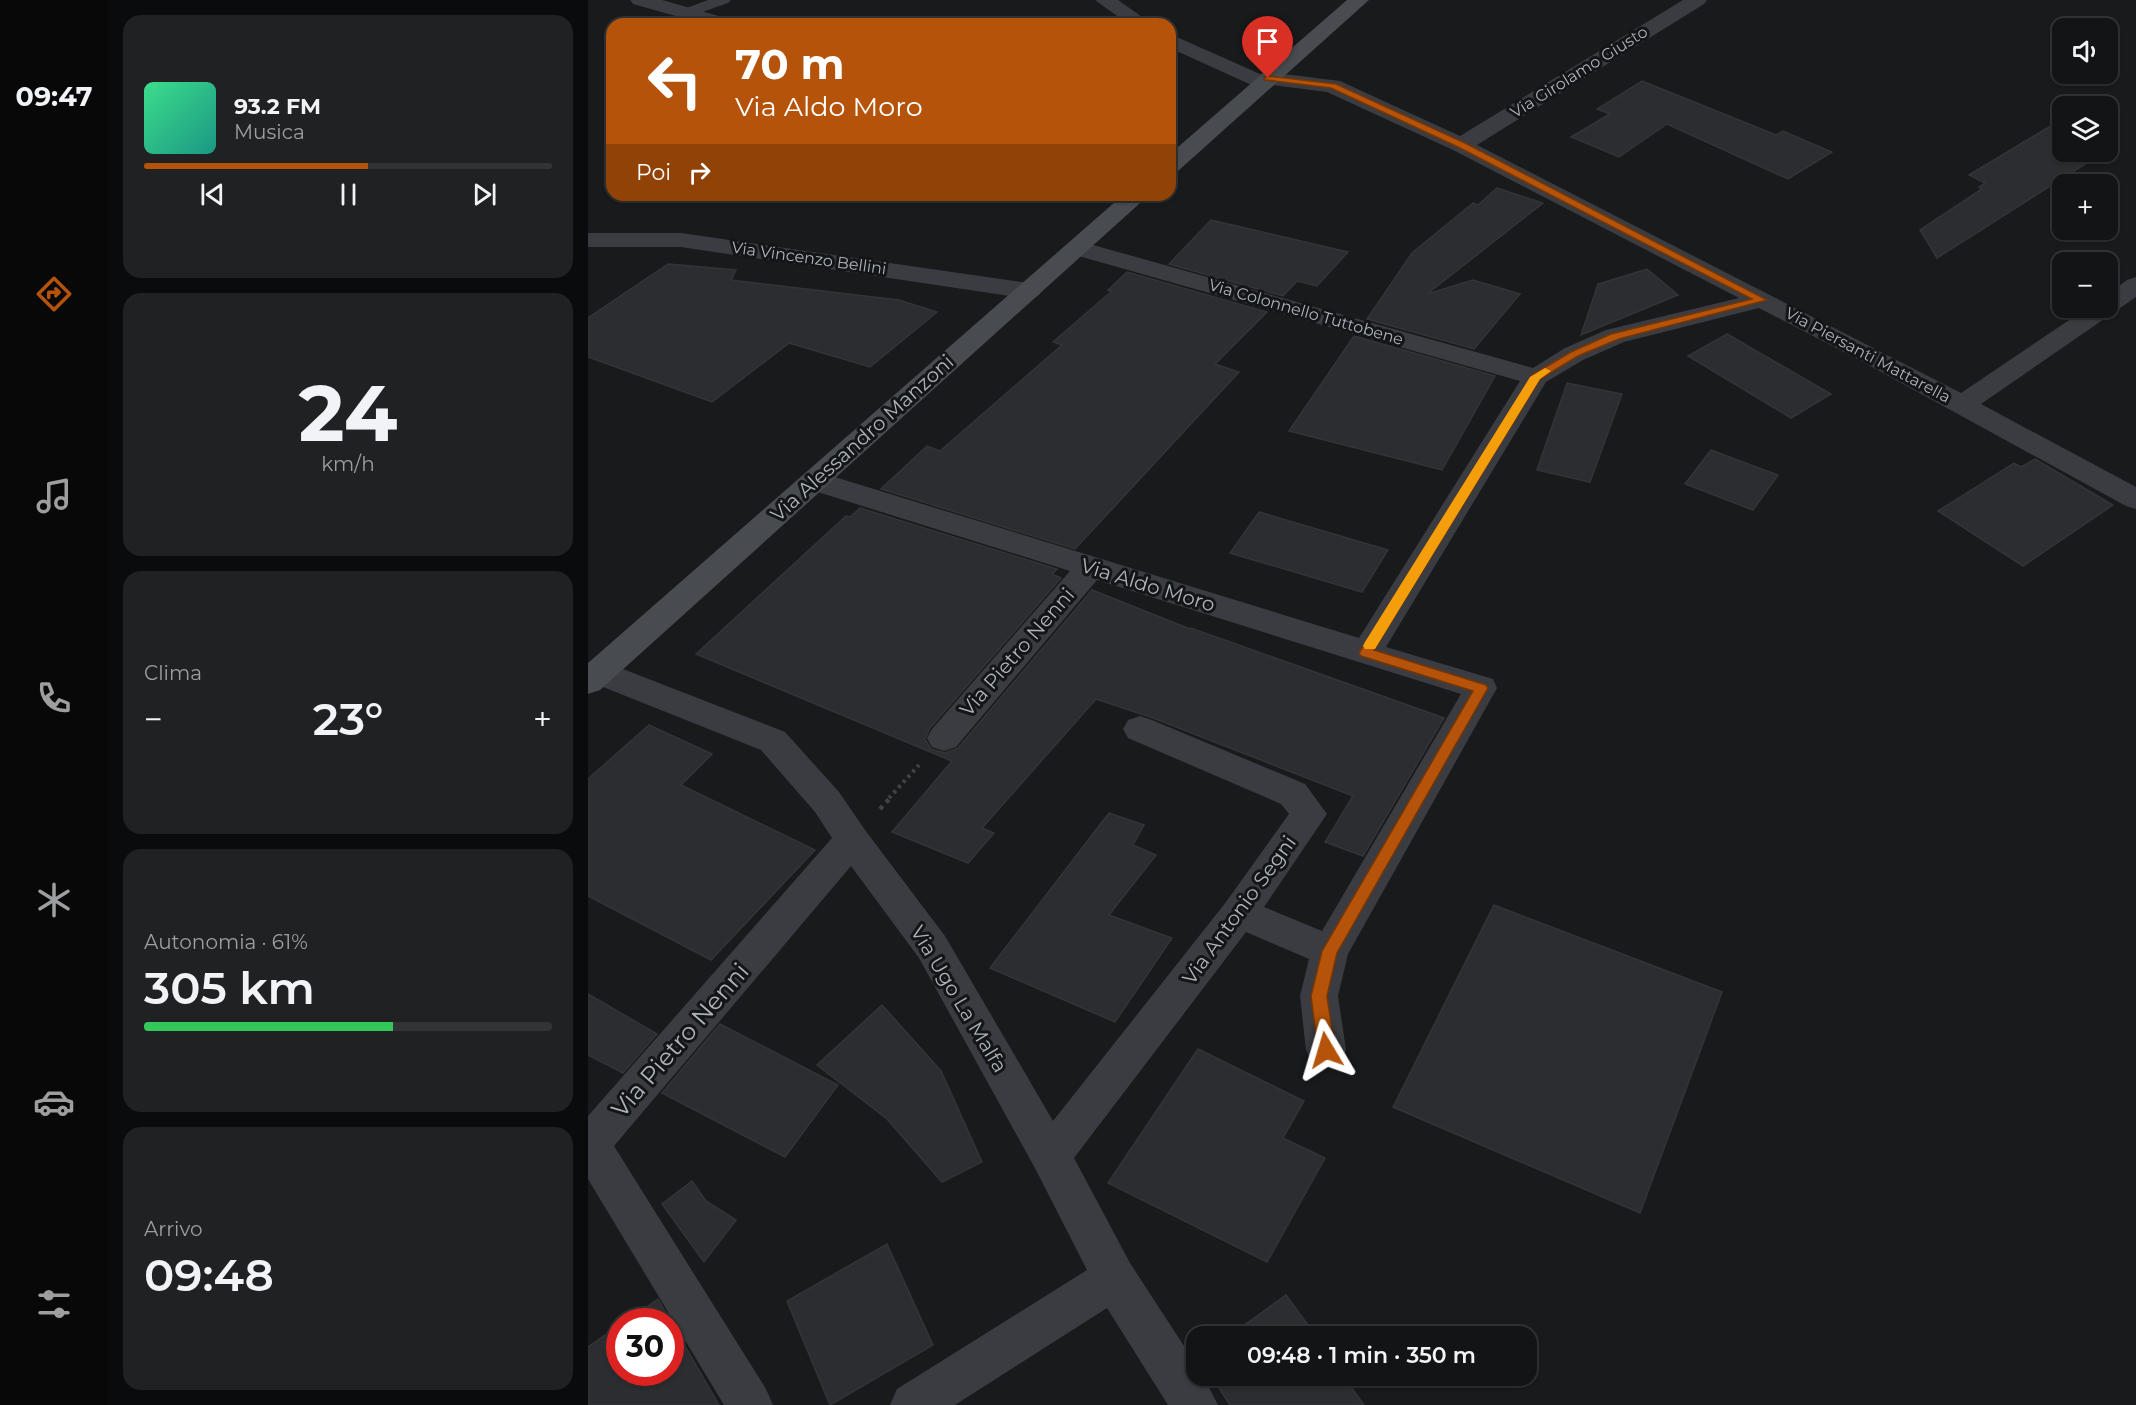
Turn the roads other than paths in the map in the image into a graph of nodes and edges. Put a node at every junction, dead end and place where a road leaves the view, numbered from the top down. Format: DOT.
graph roads {
  1 [pos="640,0"];
  2 [pos="723,0"];
  3 [pos="1105,0"];
  4 [pos="1359,0"];
  5 [pos="1697,0"];
  6 [pos="686,13"];
  7 [pos="704,18"];
  8 [pos="1133,18"];
  9 [pos="1176,43"];
  10 [pos="1266,81"];
  11 [pos="1461,145"];
  12 [pos="1176,155"];
  13 [pos="1130,201"];
  14 [pos="588,240"];
  15 [pos="1077,248"];
  16 [pos="2136,285"];
  17 [pos="1029,291"];
  18 [pos="2118,298"];
  19 [pos="1762,300"];
  20 [pos="2088,318"];
  21 [pos="1536,377"];
  22 [pos="1962,405"];
  23 [pos="814,481"];
  24 [pos="2136,499"];
  25 [pos="1091,567"];
  26 [pos="1366,653"];
  27 [pos="593,677"];
  28 [pos="1140,729"];
  29 [pos="944,738"];
  30 [pos="852,840"];
  31 [pos="1239,913"];
  32 [pos="1330,951"];
  33 [pos="1326,1050"];
  34 [pos="1051,1156"];
  35 [pos="1114,1278"];
  36 [pos="750,1405"];
  37 [pos="914,1405"];
  38 [pos="1195,1405"];
  1 -- 6 [label="street"];
  2 -- 6 [label="lane"];
  3 -- 8 [label="street"];
  4 -- 10 [label="main road"];
  5 -- 11 [label="street, Via Girolamo Giusto"];
  6 -- 7 [label="street"];
  9 -- 10 [label="street, Via Piersanti Mattarella"];
  10 -- 11 [label="street, Via Piersanti Mattarella"];
  10 -- 12 [label="main road"];
  11 -- 19 [label="street, Via Piersanti Mattarella"];
  13 -- 15 [label="main road, Via Alessandro Manzoni"];
  14 -- 17 [label="street, Via Vincenzo Bellini"];
  15 -- 17 [label="main road, Via Alessandro Manzoni"];
  15 -- 21 [label="street, Via Colonnello Tuttobene"];
  16 -- 18 [label="street"];
  17 -- 23 [label="main road, Via Alessandro Manzoni"];
  19 -- 21 [label="street"];
  19 -- 22 [label="street, Via Piersanti Mattarella"];
  20 -- 22 [label="street"];
  21 -- 26 [label="street"];
  22 -- 24 [label="street, Via Piersanti Mattarella"];
  23 -- 25 [label="street, Via Aldo Moro"];
  23 -- 27 [label="main road, Via Alessandro Manzoni"];
  25 -- 26 [label="street, Via Aldo Moro"];
  25 -- 29 [label="street, Via Pietro Nenni"];
  26 -- 32 [label="street, Via Aldo Moro"];
  27 -- 30 [label="street, Via Ugo La Malfa"];
  28 -- 31 [label="street, Via Antonio Segni"];
  30 -- 34 [label="street, Via Ugo La Malfa"];
  30 -- 36 [label="street, Via Pietro Nenni"];
  31 -- 32 [label="street"];
  31 -- 34 [label="street, Via Antonio Segni"];
  32 -- 33 [label="street"];
  34 -- 35 [label="street, Via Ugo La Malfa"];
  35 -- 37 [label="street"];
  35 -- 38 [label="street, Via Ugo La Malfa"];
}
